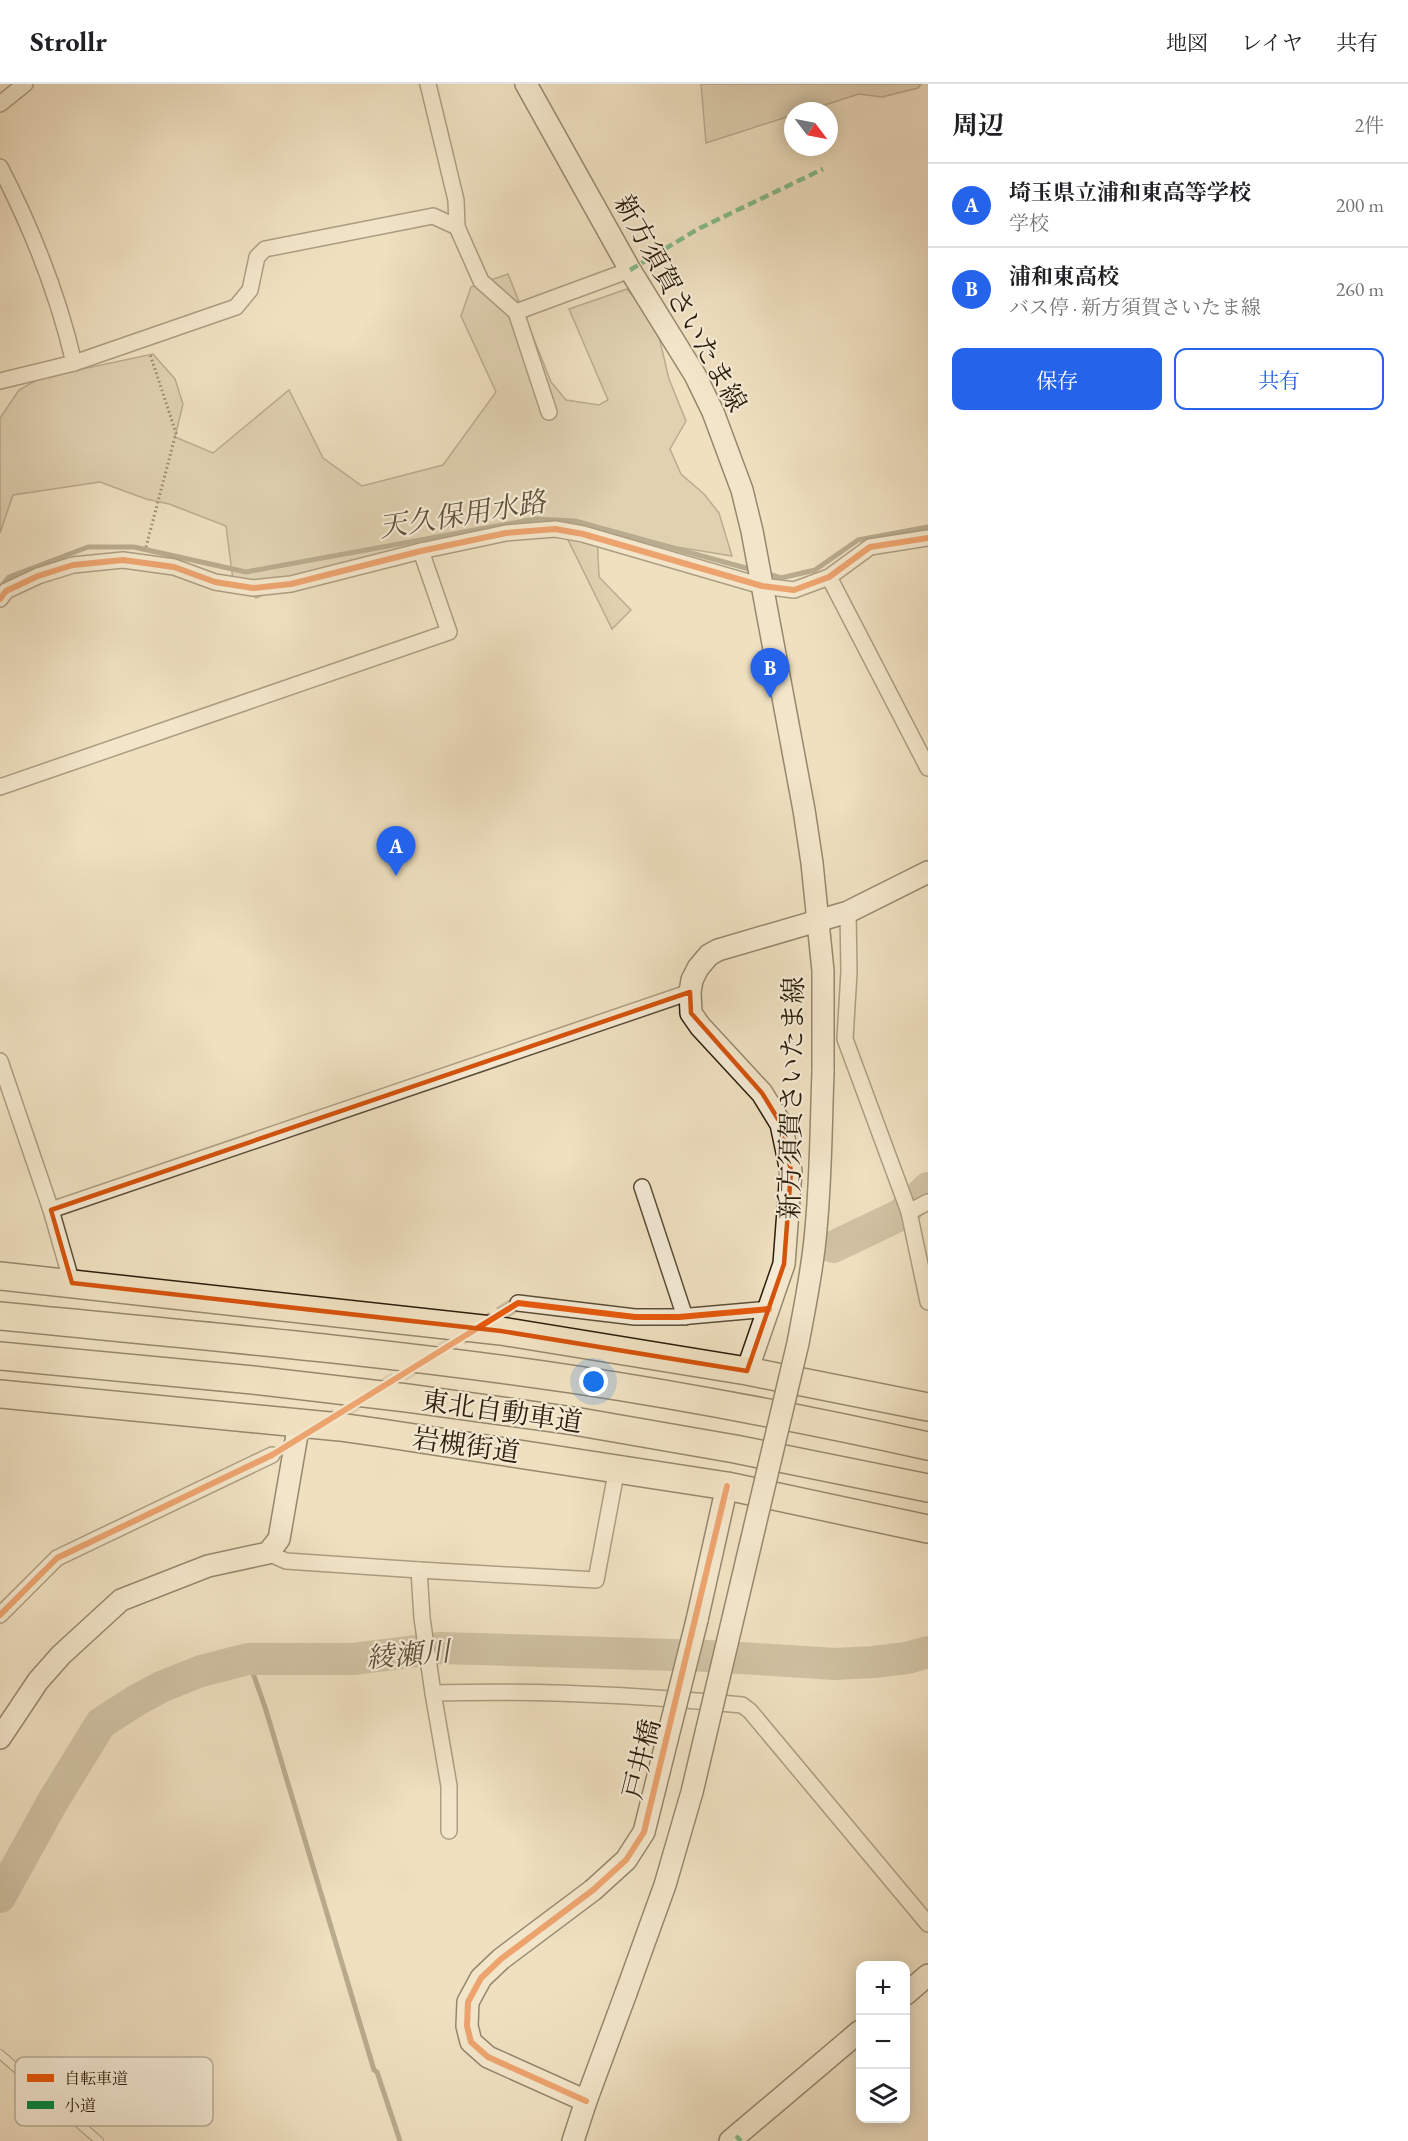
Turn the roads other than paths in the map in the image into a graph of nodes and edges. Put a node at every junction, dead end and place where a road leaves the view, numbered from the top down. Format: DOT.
graph roads {
  1 [pos="25,84"];
  2 [pos="428,84"];
  3 [pos="526,84"];
  4 [pos="0,104"];
  5 [pos="0,167"];
  6 [pos="457,227"];
  7 [pos="630,270"];
  8 [pos="516,312"];
  9 [pos="74,363"];
  10 [pos="0,381"];
  11 [pos="549,412"];
  12 [pos="928,538"];
  13 [pos="421,550"];
  14 [pos="829,577"];
  15 [pos="762,586"];
  16 [pos="0,599"];
  17 [pos="928,768"];
  18 [pos="0,787"];
  19 [pos="928,872"];
  20 [pos="848,912"];
  21 [pos="819,921"];
  22 [pos="690,992"];
  23 [pos="0,1061"];
  24 [pos="642,1187"];
  25 [pos="928,1202"];
  26 [pos="51,1210"];
  27 [pos="909,1212"];
  28 [pos="0,1276"];
  29 [pos="72,1283"];
  30 [pos="928,1302"];
  31 [pos="518,1303"];
  32 [pos="769,1309"];
  33 [pos="0,1316"];
  34 [pos="685,1317"];
  35 [pos="0,1356"];
  36 [pos="747,1371"];
  37 [pos="0,1394"];
  38 [pos="928,1407"];
  39 [pos="299,1423"];
  40 [pos="928,1446"];
  41 [pos="272,1455"];
  42 [pos="617,1468"];
  43 [pos="727,1486"];
  44 [pos="923,1487"];
  45 [pos="928,1529"];
  46 [pos="268,1553"];
  47 [pos="419,1570"];
  48 [pos="0,1615"];
  49 [pos="433,1692"];
  50 [pos="0,1738"];
  51 [pos="449,1831"];
  52 [pos="928,1924"];
  53 [pos="928,1975"];
  54 [pos="910,1991"];
  55 [pos="856,2035"];
  56 [pos="0,2054"];
  57 [pos="15,2067"];
  58 [pos="586,2101"];
  59 [pos="82,2126"];
  60 [pos="99,2141"];
  61 [pos="573,2141"];
  62 [pos="730,2141"];
  1 -- 4 [label="street"];
  2 -- 6 [label="street"];
  3 -- 7 [label="street, 新方須賀さいたま線"];
  5 -- 9 [label="street"];
  6 -- 8 [label="street"];
  6 -- 9 [label="street"];
  7 -- 8 [label="street"];
  7 -- 15 [label="street, 新方須賀さいたま線"];
  8 -- 11 [label="street"];
  9 -- 10 [label="street"];
  12 -- 14 [label="street"];
  13 -- 15 [label="street"];
  13 -- 16 [label="street"];
  13 -- 18 [label="street"];
  14 -- 15 [label="street"];
  14 -- 17 [label="street"];
  15 -- 21 [label="street, 新方須賀さいたま線"];
  19 -- 20 [label="street"];
  20 -- 21 [label="street"];
  20 -- 27 [label="street"];
  21 -- 22 [label="street"];
  21 -- 58 [label="street, 新方須賀さいたま線, bridge"];
  22 -- 26 [label="street"];
  22 -- 32 [label="street"];
  23 -- 26 [label="street"];
  24 -- 34 [label="street"];
  25 -- 27 [label="street"];
  26 -- 29 [label="street"];
  27 -- 30 [label="street"];
  28 -- 29 [label="highway"];
  29 -- 36 [label="highway"];
  31 -- 34 [label="street"];
  32 -- 34 [label="street"];
  32 -- 36 [label="street"];
  33 -- 40 [label="highway, 東北自動車道"];
  35 -- 44 [label="highway, 東北自動車道"];
  36 -- 38 [label="highway"];
  37 -- 39 [label="highway, 岩槻街道"];
  39 -- 42 [label="highway, 岩槻街道"];
  39 -- 46 [label="street"];
  41 -- 48 [label="street"];
  42 -- 43 [label="highway, 岩槻街道"];
  42 -- 47 [label="street"];
  43 -- 45 [label="highway, 岩槻街道"];
  43 -- 58 [label="street, 戸井橋, bridge"];
  46 -- 47 [label="street"];
  46 -- 50 [label="street"];
  47 -- 49 [label="street"];
  49 -- 51 [label="street"];
  49 -- 52 [label="street"];
  53 -- 54 [label="street"];
  55 -- 62 [label="street"];
  56 -- 57 [label="lane"];
  58 -- 61 [label="street, 新方須賀さいたま線"];
  59 -- 60 [label="lane"];
}
